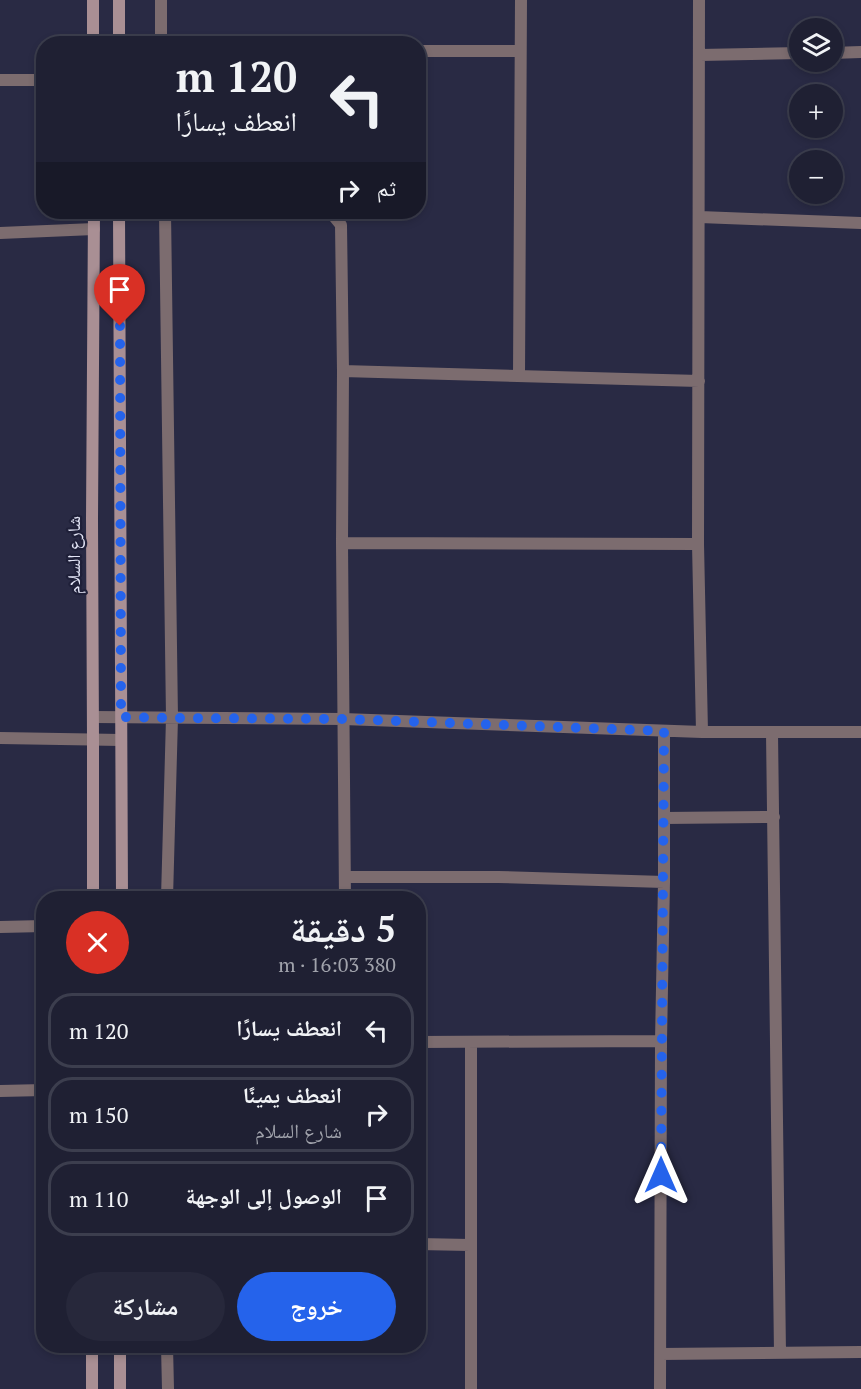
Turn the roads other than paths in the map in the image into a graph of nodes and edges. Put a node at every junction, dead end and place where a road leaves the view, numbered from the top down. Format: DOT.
graph roads {
  1 [pos="93,0"];
  2 [pos="118,0"];
  3 [pos="161,0"];
  4 [pos="521,0"];
  5 [pos="699,0"];
  6 [pos="93,36"];
  7 [pos="119,36"];
  8 [pos="161,36"];
  9 [pos="426,51"];
  10 [pos="520,51"];
  11 [pos="861,52"];
  12 [pos="789,53"];
  13 [pos="843,53"];
  14 [pos="700,55"];
  15 [pos="0,80"];
  16 [pos="36,80"];
  17 [pos="700,217"];
  18 [pos="94,219"];
  19 [pos="119,219"];
  20 [pos="165,219"];
  21 [pos="336,219"];
  22 [pos="861,223"];
  23 [pos="94,229"];
  24 [pos="0,232"];
  25 [pos="343,371"];
  26 [pos="519,376"];
  27 [pos="699,381"];
  28 [pos="342,543"];
  29 [pos="698,544"];
  30 [pos="93,717"];
  31 [pos="121,717"];
  32 [pos="172,718"];
  33 [pos="343,719"];
  34 [pos="664,731"];
  35 [pos="702,732"];
  36 [pos="861,732"];
  37 [pos="772,733"];
  38 [pos="0,738"];
  39 [pos="93,740"];
  40 [pos="121,740"];
  41 [pos="774,817"];
  42 [pos="664,818"];
  43 [pos="345,877"];
  44 [pos="664,882"];
  45 [pos="93,891"];
  46 [pos="122,891"];
  47 [pos="167,891"];
  48 [pos="345,891"];
  49 [pos="36,926"];
  50 [pos="0,927"];
  51 [pos="661,1041"];
  52 [pos="426,1042"];
  53 [pos="471,1042"];
  54 [pos="36,1090"];
  55 [pos="0,1091"];
  56 [pos="426,1244"];
  57 [pos="470,1245"];
  58 [pos="861,1352"];
  59 [pos="92,1353"];
  60 [pos="120,1353"];
  61 [pos="167,1353"];
  62 [pos="780,1353"];
  63 [pos="660,1354"];
  64 [pos="92,1389"];
  65 [pos="120,1389"];
  66 [pos="168,1389"];
  67 [pos="471,1389"];
  68 [pos="660,1389"];
  1 -- 6 [label="main road"];
  2 -- 7 [label="main road"];
  3 -- 8 [label="street"];
  4 -- 10 [label="street"];
  5 -- 14 [label="street"];
  9 -- 10 [label="street"];
  10 -- 26 [label="street"];
  11 -- 13 [label="street"];
  12 -- 14 [label="street"];
  14 -- 17 [label="street"];
  15 -- 16 [label="street"];
  17 -- 22 [label="street"];
  17 -- 27 [label="street"];
  18 -- 23 [label="main road, شارع السلام"];
  19 -- 31 [label="main road"];
  20 -- 32 [label="street"];
  21 -- 25 [label="street"];
  23 -- 24 [label="street"];
  23 -- 30 [label="main road, شارع السلام"];
  25 -- 26 [label="street"];
  25 -- 28 [label="street"];
  26 -- 27 [label="street"];
  27 -- 29 [label="street"];
  28 -- 29 [label="street"];
  28 -- 33 [label="street"];
  29 -- 35 [label="street"];
  30 -- 31 [label="street"];
  30 -- 39 [label="main road, شارع السلام"];
  31 -- 32 [label="street"];
  31 -- 40 [label="main road"];
  32 -- 33 [label="street"];
  32 -- 47 [label="street"];
  33 -- 34 [label="street"];
  33 -- 43 [label="street"];
  34 -- 35 [label="street"];
  34 -- 42 [label="street"];
  35 -- 37 [label="street"];
  36 -- 37 [label="street"];
  37 -- 41 [label="street"];
  38 -- 39 [label="street"];
  39 -- 40 [label="street"];
  39 -- 45 [label="main road, شارع السلام"];
  40 -- 46 [label="main road"];
  41 -- 42 [label="street"];
  41 -- 62 [label="street"];
  42 -- 44 [label="street"];
  43 -- 44 [label="street"];
  43 -- 48 [label="street"];
  44 -- 51 [label="street"];
  49 -- 50 [label="street"];
  51 -- 53 [label="street"];
  51 -- 63 [label="street"];
  52 -- 53 [label="street"];
  53 -- 57 [label="street"];
  54 -- 55 [label="street"];
  56 -- 57 [label="street"];
  57 -- 67 [label="street"];
  58 -- 62 [label="street"];
  59 -- 64 [label="main road"];
  60 -- 65 [label="main road"];
  61 -- 66 [label="street"];
  62 -- 63 [label="street"];
  63 -- 68 [label="street"];
}
